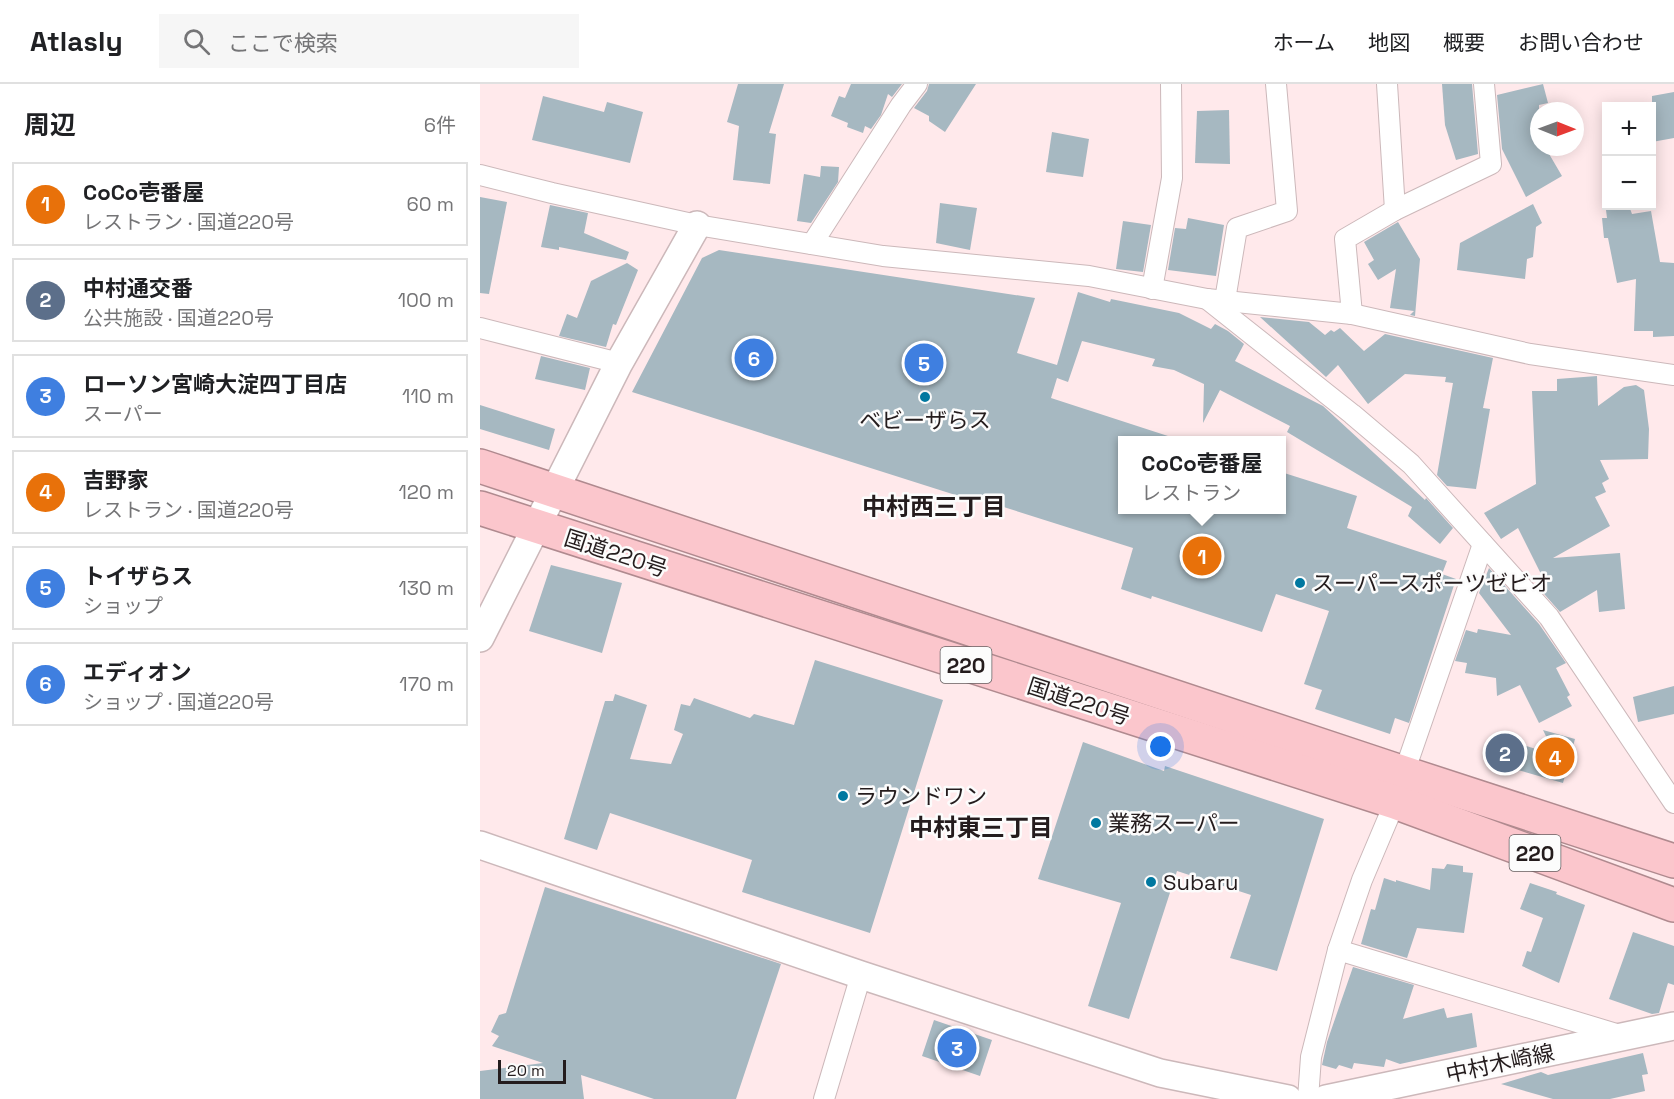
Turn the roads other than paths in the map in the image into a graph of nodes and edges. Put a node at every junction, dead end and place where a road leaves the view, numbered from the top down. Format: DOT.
graph roads {
  1 [pos="917,84"];
  2 [pos="1171,84"];
  3 [pos="1276,84"];
  4 [pos="1387,84"];
  5 [pos="1484,84"];
  6 [pos="480,175"];
  7 [pos="1395,210"];
  8 [pos="697,225"];
  9 [pos="812,244"];
  10 [pos="1152,289"];
  11 [pos="1216,300"];
  12 [pos="1352,314"];
  13 [pos="480,328"];
  14 [pos="619,363"];
  15 [pos="1674,375"];
  16 [pos="480,466"];
  17 [pos="554,492"];
  18 [pos="480,508"];
  19 [pos="536,528"];
  20 [pos="1483,544"];
  21 [pos="480,639"];
  22 [pos="1400,788"];
  23 [pos="1674,803"];
  24 [pos="480,845"];
  25 [pos="1674,861"];
  26 [pos="1674,905"];
  27 [pos="1338,950"];
  28 [pos="861,975"];
  29 [pos="1674,1026"];
  30 [pos="1624,1037"];
  31 [pos="824,1099"];
  32 [pos="1288,1099"];
  33 [pos="1308,1099"];
  34 [pos="1326,1099"];
  1 -- 9 [label="street"];
  2 -- 10 [label="street"];
  3 -- 11 [label="street"];
  4 -- 7 [label="street"];
  5 -- 7 [label="street"];
  6 -- 8 [label="street"];
  7 -- 12 [label="street"];
  8 -- 9 [label="street"];
  8 -- 14 [label="street"];
  9 -- 10 [label="street"];
  10 -- 11 [label="street"];
  11 -- 12 [label="street"];
  11 -- 20 [label="street"];
  12 -- 15 [label="street"];
  13 -- 14 [label="street"];
  14 -- 17 [label="street"];
  16 -- 17 [label="highway, 国道220号 / 220"];
  17 -- 19 [label="street"];
  17 -- 22 [label="highway, 国道220号 / 220"];
  18 -- 19 [label="highway, 国道220号 / 220"];
  19 -- 21 [label="street"];
  19 -- 22 [label="highway, 国道220号 / 220"];
  20 -- 22 [label="street"];
  20 -- 23 [label="street"];
  22 -- 25 [label="highway, 国道220号 / 220"];
  22 -- 26 [label="highway, 国道220号 / 220"];
  22 -- 27 [label="street"];
  24 -- 28 [label="street"];
  27 -- 30 [label="street"];
  27 -- 33 [label="street"];
  28 -- 31 [label="street"];
  28 -- 32 [label="street"];
  29 -- 30 [label="street, 中村木崎線"];
  30 -- 34 [label="street, 中村木崎線"];
}
